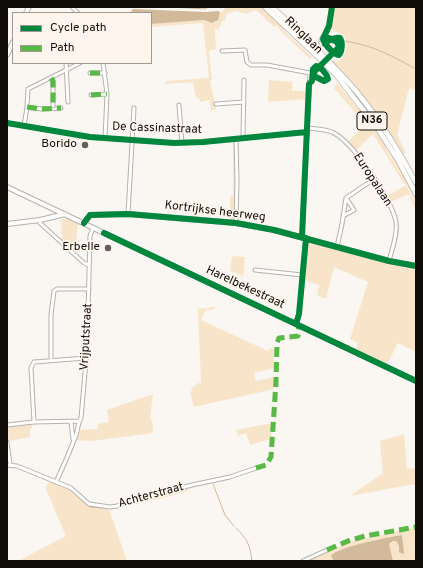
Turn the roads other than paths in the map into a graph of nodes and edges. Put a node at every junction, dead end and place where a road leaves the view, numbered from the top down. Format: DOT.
graph roads {
  1 [pos="265,7"];
  2 [pos="272,7"];
  3 [pos="332,7"];
  4 [pos="12,44"];
  5 [pos="321,44"];
  6 [pos="222,51"];
  7 [pos="7,55"];
  8 [pos="66,64"];
  9 [pos="78,64"];
  10 [pos="103,64"];
  11 [pos="66,70"];
  12 [pos="90,73"];
  13 [pos="105,73"];
  14 [pos="51,78"];
  15 [pos="244,80"];
  16 [pos="107,94"];
  17 [pos="91,95"];
  18 [pos="68,102"];
  19 [pos="244,102"];
  20 [pos="216,104"];
  21 [pos="179,105"];
  22 [pos="27,107"];
  23 [pos="54,108"];
  24 [pos="61,108"];
  25 [pos="134,108"];
  26 [pos="7,123"];
  27 [pos="24,126"];
  28 [pos="307,130"];
  29 [pos="105,138"];
  30 [pos="243,138"];
  31 [pos="236,139"];
  32 [pos="132,140"];
  33 [pos="182,143"];
  34 [pos="374,179"];
  35 [pos="416,183"];
  36 [pos="7,186"];
  37 [pos="416,194"];
  38 [pos="346,198"];
  39 [pos="65,214"];
  40 [pos="128,214"];
  41 [pos="343,216"];
  42 [pos="40,220"];
  43 [pos="84,223"];
  44 [pos="236,223"];
  45 [pos="7,224"];
  46 [pos="94,228"];
  47 [pos="304,238"];
  48 [pos="337,247"];
  49 [pos="389,261"];
  50 [pos="89,265"];
  51 [pos="416,266"];
  52 [pos="255,270"];
  53 [pos="302,275"];
  54 [pos="89,290"];
  55 [pos="296,324"];
  56 [pos="86,358"];
  57 [pos="51,360"];
  58 [pos="416,381"];
  59 [pos="78,421"];
  60 [pos="34,422"];
  61 [pos="71,422"];
  62 [pos="7,426"];
  63 [pos="7,442"];
  64 [pos="72,445"];
  65 [pos="8,464"];
  66 [pos="256,468"];
  67 [pos="56,482"];
  68 [pos="327,550"];
  69 [pos="303,561"];
  1 -- 37 [label="main road, Ringlaan / N36"];
  2 -- 35 [label="main road, Ringlaan / N36"];
  3 -- 5 [label="street"];
  4 -- 7 [label="street"];
  6 -- 28 [label="street"];
  8 -- 11 [label="street"];
  9 -- 11 [label="street"];
  10 -- 13 [label="street"];
  11 -- 14 [label="street"];
  11 -- 18 [label="street"];
  12 -- 13 [label="street"];
  13 -- 16 [label="street"];
  14 -- 22 [label="street"];
  14 -- 23 [label="street"];
  15 -- 19 [label="street"];
  16 -- 17 [label="street"];
  16 -- 29 [label="street"];
  19 -- 20 [label="street"];
  19 -- 30 [label="street"];
  21 -- 33 [label="street, De Cassinastraat"];
  22 -- 23 [label="street"];
  22 -- 27 [label="street"];
  23 -- 24 [label="street"];
  25 -- 32 [label="street"];
  26 -- 27 [label="street, De Cassinastraat"];
  27 -- 29 [label="street, De Cassinastraat"];
  28 -- 30 [label="street, De Cassinastraat"];
  28 -- 34 [label="street, Europalaan"];
  28 -- 47 [label="street"];
  29 -- 32 [label="street, De Cassinastraat"];
  30 -- 31 [label="street, De Cassinastraat"];
  31 -- 33 [label="street, De Cassinastraat"];
  31 -- 44 [label="street"];
  32 -- 33 [label="street, De Cassinastraat"];
  32 -- 40 [label="street"];
  34 -- 38 [label="street"];
  34 -- 49 [label="street, Europalaan"];
  36 -- 39 [label="street, Harelbekestraat"];
  38 -- 41 [label="street"];
  38 -- 41 [label="street"];
  39 -- 42 [label="street"];
  39 -- 43 [label="street, Harelbekestraat"];
  40 -- 43 [label="street, Kortrijkse heerweg"];
  40 -- 44 [label="street, Kortrijkse heerweg"];
  41 -- 48 [label="street"];
  42 -- 45 [label="street"];
  42 -- 50 [label="street"];
  43 -- 46 [label="street, Harelbekestraat"];
  44 -- 47 [label="street, Kortrijkse heerweg"];
  46 -- 50 [label="street, Vrijputstraat"];
  46 -- 55 [label="street, Harelbekestraat"];
  47 -- 48 [label="street, Kortrijkse heerweg"];
  47 -- 53 [label="street"];
  48 -- 49 [label="street, Kortrijkse heerweg"];
  49 -- 51 [label="street, Kortrijkse heerweg"];
  50 -- 54 [label="street, Vrijputstraat"];
  52 -- 53 [label="street"];
  53 -- 55 [label="street"];
  54 -- 56 [label="street, Vrijputstraat"];
  54 -- 57 [label="street"];
  55 -- 58 [label="street, Harelbekestraat"];
  56 -- 57 [label="street"];
  56 -- 59 [label="street, Vrijputstraat"];
  57 -- 60 [label="street"];
  59 -- 61 [label="street"];
  59 -- 64 [label="street, Vrijputstraat"];
  60 -- 61 [label="street"];
  60 -- 62 [label="street"];
  61 -- 64 [label="street, Vrijputstraat"];
  63 -- 65 [label="street"];
  64 -- 67 [label="street, Vrijputstraat"];
  65 -- 67 [label="street, Achterstraat"];
  66 -- 67 [label="street, Achterstraat"];
  68 -- 69 [label="street"];
}
